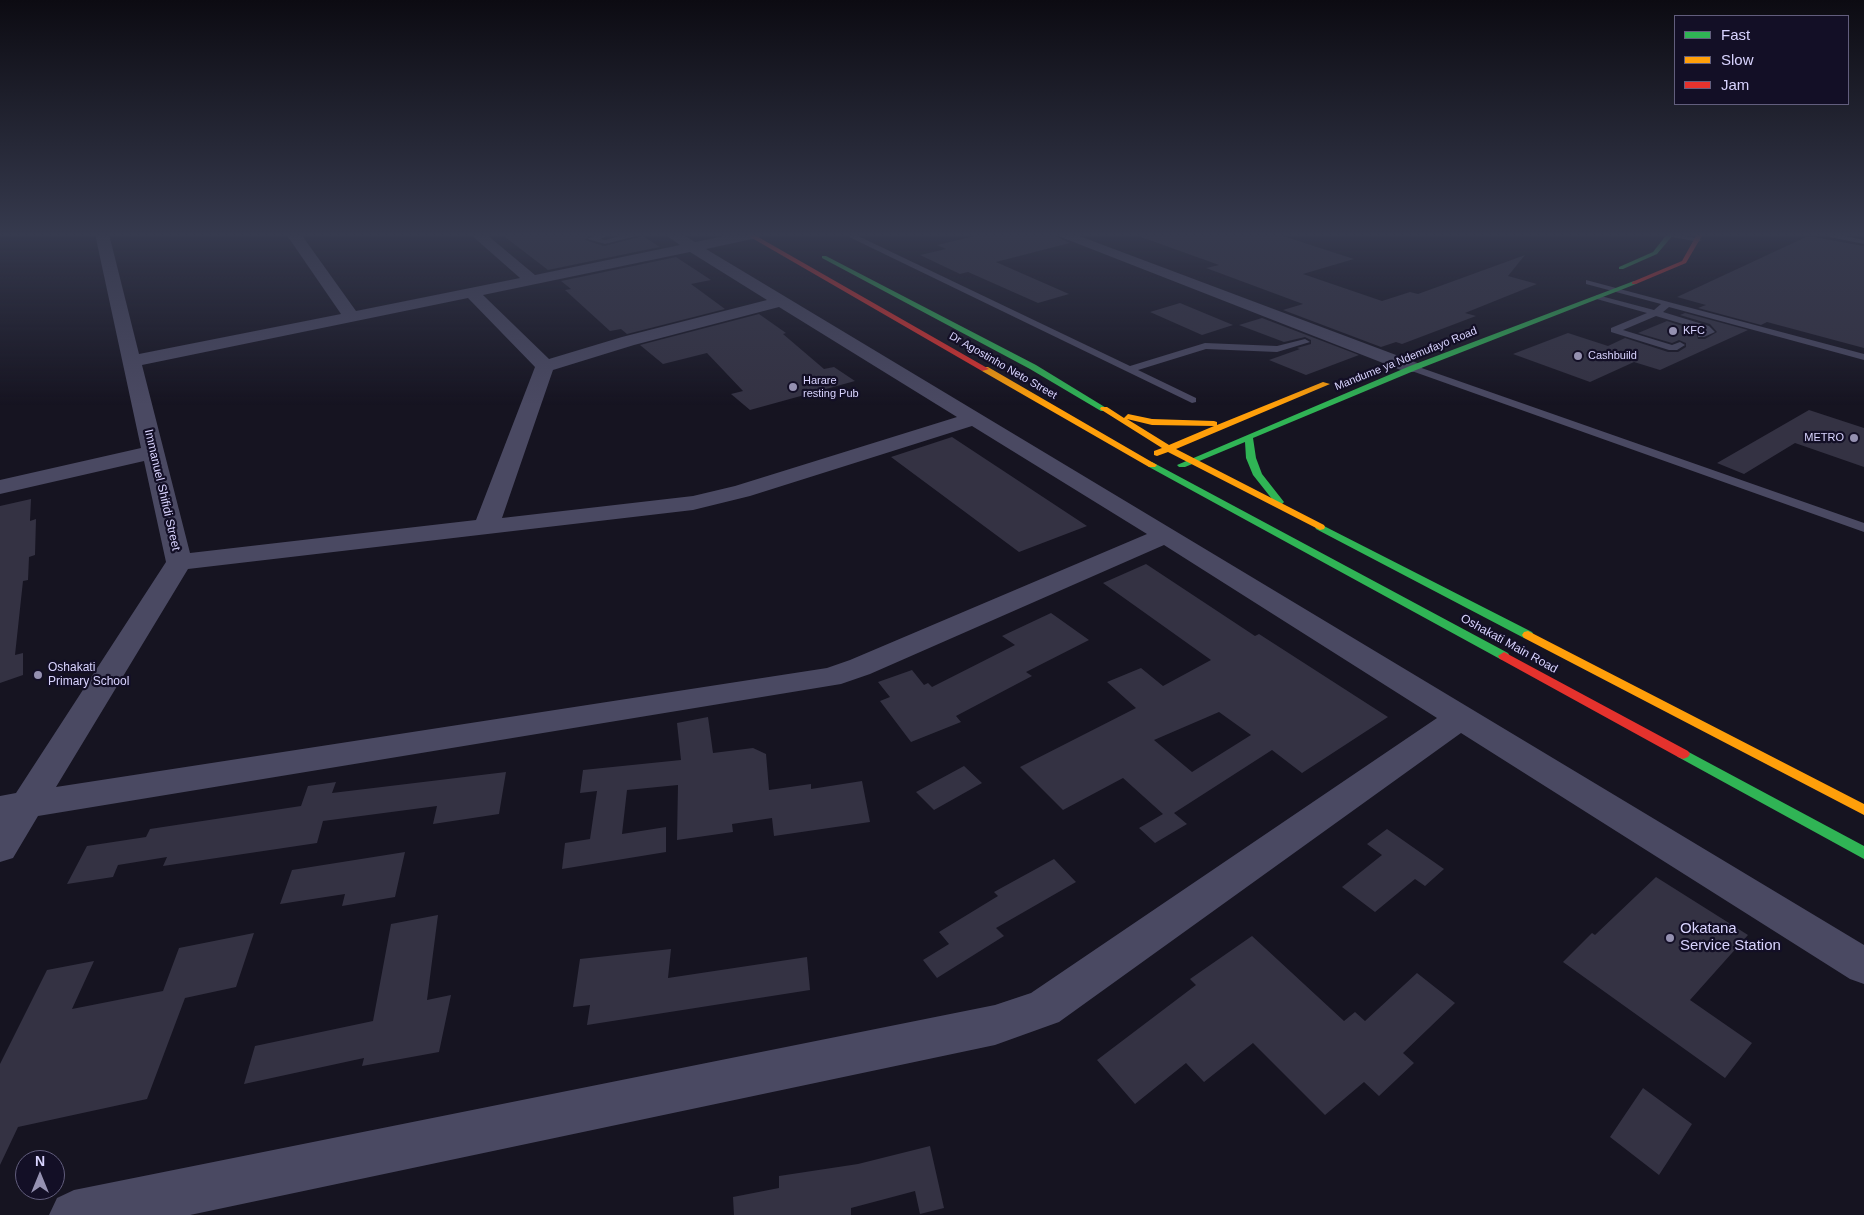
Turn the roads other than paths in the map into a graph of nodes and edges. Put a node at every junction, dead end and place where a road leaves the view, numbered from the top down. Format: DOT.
graph roads {
  1 [pos="115,291"];
  2 [pos="333,291"];
  3 [pos="479,291"];
  4 [pos="764,291"];
  5 [pos="848,291"];
  6 [pos="887,291"];
  7 [pos="964,291"];
  8 [pos="1209,291"];
  9 [pos="1616,291"];
  10 [pos="1621,291"];
  11 [pos="472,292"];
  12 [pos="1597,298"];
  13 [pos="781,301"];
  14 [pos="1668,303"];
  15 [pos="1656,313"];
  16 [pos="351,316"];
  17 [pos="1701,335"];
  18 [pos="1305,342"];
  19 [pos="1680,345"];
  20 [pos="1407,352"];
  21 [pos="1864,357"];
  22 [pos="1389,359"];
  23 [pos="132,362"];
  24 [pos="545,366"];
  25 [pos="1371,366"];
  26 [pos="1413,368"];
  27 [pos="1128,370"];
  28 [pos="1335,380"];
  29 [pos="1192,400"];
  30 [pos="1109,413"];
  31 [pos="972,419"];
  32 [pos="1229,424"];
  33 [pos="1249,437"];
  34 [pos="1168,448"];
  35 [pos="153,452"];
  36 [pos="1142,459"];
  37 [pos="1192,461"];
  38 [pos="1166,473"];
  39 [pos="0,487"];
  40 [pos="1284,508"];
  41 [pos="486,527"];
  42 [pos="1864,528"];
  43 [pos="1166,535"];
  44 [pos="179,562"];
  45 [pos="1460,718"];
  46 [pos="14,807"];
  47 [pos="1864,810"];
  48 [pos="0,848"];
  49 [pos="1864,853"];
  50 [pos="1864,966"];
  51 [pos="74,1215"];
  1 -- 23 [label="street, Immanuel Shifidi Street"];
  2 -- 16 [label="street"];
  3 -- 11 [label="street"];
  4 -- 13 [label="street"];
  5 -- 36 [label="main road, Dr Agostinho Neto Street"];
  6 -- 30 [label="main road, Dr Agostinho Neto Street"];
  7 -- 27 [label="lane"];
  8 -- 22 [label="street"];
  9 -- 12 [label="main road, Mandume ya Ndemufayo Road"];
  10 -- 14 [label="lane"];
  11 -- 16 [label="street"];
  11 -- 24 [label="street"];
  12 -- 15 [label="lane"];
  12 -- 26 [label="main road, Mandume ya Ndemufayo Road"];
  13 -- 24 [label="street"];
  13 -- 31 [label="street"];
  14 -- 15 [label="lane"];
  14 -- 21 [label="lane"];
  15 -- 17 [label="lane"];
  15 -- 19 [label="lane"];
  16 -- 23 [label="street"];
  18 -- 27 [label="lane"];
  20 -- 22 [label="main road, Mandume ya Ndemufayo Road"];
  22 -- 25 [label="main road, Mandume ya Ndemufayo Road"];
  22 -- 26 [label="street"];
  23 -- 35 [label="street, Immanuel Shifidi Street"];
  24 -- 41 [label="street"];
  26 -- 33 [label="main road, Mandume ya Ndemufayo Road"];
  26 -- 42 [label="lane"];
  27 -- 29 [label="lane"];
  28 -- 32 [label="main road, Mandume ya Ndemufayo Road"];
  30 -- 32 [label="main road"];
  30 -- 34 [label="main road, Dr Agostinho Neto Street"];
  31 -- 41 [label="street"];
  31 -- 43 [label="street"];
  32 -- 34 [label="main road, Mandume ya Ndemufayo Road"];
  33 -- 37 [label="main road, Mandume ya Ndemufayo Road"];
  33 -- 40 [label="main road"];
  34 -- 36 [label="main road, Mandume ya Ndemufayo Road"];
  34 -- 37 [label="main road, Oshakati Main Road"];
  35 -- 39 [label="street"];
  35 -- 44 [label="street, Immanuel Shifidi Street"];
  36 -- 38 [label="main road, Oshakati Main Road"];
  37 -- 38 [label="main road, Mandume ya Ndemufayo Road"];
  37 -- 40 [label="main road, Oshakati Main Road"];
  38 -- 49 [label="main road, Oshakati Main Road"];
  40 -- 47 [label="main road, Oshakati Main Road"];
  41 -- 44 [label="street"];
  43 -- 45 [label="street"];
  43 -- 46 [label="street"];
  44 -- 46 [label="street, Immanuel Shifidi Street"];
  45 -- 50 [label="street"];
  45 -- 51 [label="street"];
  46 -- 48 [label="street, Immanuel Shifidi Street"];
}
